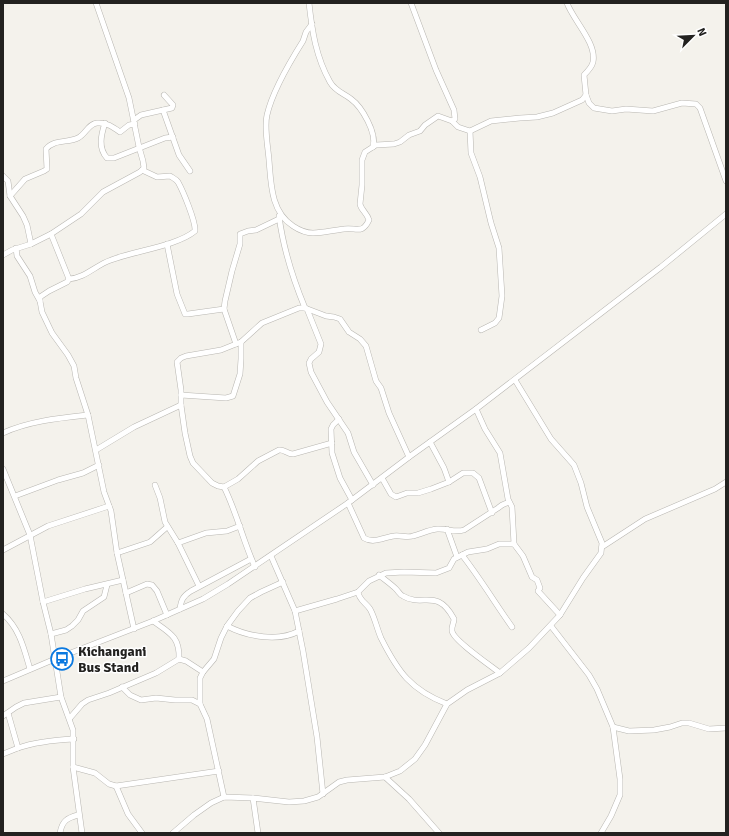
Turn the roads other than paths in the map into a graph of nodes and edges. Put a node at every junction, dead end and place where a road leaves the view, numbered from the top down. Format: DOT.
graph roads {
  1 [pos="96,3"];
  2 [pos="309,3"];
  3 [pos="411,3"];
  4 [pos="568,3"];
  5 [pos="312,24"];
  6 [pos="164,95"];
  7 [pos="586,95"];
  8 [pos="163,110"];
  9 [pos="452,121"];
  10 [pos="134,122"];
  11 [pos="105,124"];
  12 [pos="470,131"];
  13 [pos="173,137"];
  14 [pos="139,147"];
  15 [pos="373,147"];
  16 [pos="142,170"];
  17 [pos="190,171"];
  18 [pos="3,176"];
  19 [pos="726,181"];
  20 [pos="10,196"];
  21 [pos="279,213"];
  22 [pos="726,214"];
  23 [pos="279,219"];
  24 [pos="51,234"];
  25 [pos="30,244"];
  26 [pos="167,244"];
  27 [pos="16,248"];
  28 [pos="3,255"];
  29 [pos="69,280"];
  30 [pos="40,301"];
  31 [pos="306,308"];
  32 [pos="224,309"];
  33 [pos="481,330"];
  34 [pos="238,343"];
  35 [pos="515,380"];
  36 [pos="181,395"];
  37 [pos="181,405"];
  38 [pos="476,409"];
  39 [pos="88,415"];
  40 [pos="339,419"];
  41 [pos="3,433"];
  42 [pos="430,442"];
  43 [pos="332,443"];
  44 [pos="96,450"];
  45 [pos="409,457"];
  46 [pos="99,464"];
  47 [pos="3,469"];
  48 [pos="382,478"];
  49 [pos="449,482"];
  50 [pos="726,482"];
  51 [pos="155,485"];
  52 [pos="373,485"];
  53 [pos="224,487"];
  54 [pos="15,496"];
  55 [pos="350,502"];
  56 [pos="509,502"];
  57 [pos="109,506"];
  58 [pos="492,513"];
  59 [pos="240,526"];
  60 [pos="167,527"];
  61 [pos="447,529"];
  62 [pos="30,535"];
  63 [pos="178,543"];
  64 [pos="514,544"];
  65 [pos="602,547"];
  66 [pos="3,550"];
  67 [pos="117,553"];
  68 [pos="271,556"];
  69 [pos="459,556"];
  70 [pos="251,559"];
  71 [pos="255,567"];
  72 [pos="379,575"];
  73 [pos="123,580"];
  74 [pos="283,582"];
  75 [pos="107,584"];
  76 [pos="199,586"];
  77 [pos="358,592"];
  78 [pos="126,594"];
  79 [pos="43,602"];
  80 [pos="180,609"];
  81 [pos="295,611"];
  82 [pos="3,614"];
  83 [pos="560,614"];
  84 [pos="167,615"];
  85 [pos="153,621"];
  86 [pos="227,626"];
  87 [pos="551,626"];
  88 [pos="512,627"];
  89 [pos="134,629"];
  90 [pos="299,630"];
  91 [pos="51,634"];
  92 [pos="55,659"];
  93 [pos="179,659"];
  94 [pos="30,670"];
  95 [pos="203,672"];
  96 [pos="500,673"];
  97 [pos="3,681"];
  98 [pos="122,687"];
  99 [pos="61,697"];
  100 [pos="200,704"];
  101 [pos="446,704"];
  102 [pos="8,713"];
  103 [pos="3,716"];
  104 [pos="70,718"];
  105 [pos="613,727"];
  106 [pos="726,728"];
  107 [pos="74,739"];
  108 [pos="18,748"];
  109 [pos="3,754"];
  110 [pos="73,766"];
  111 [pos="218,771"];
  112 [pos="385,777"];
  113 [pos="116,786"];
  114 [pos="323,794"];
  115 [pos="224,797"];
  116 [pos="253,798"];
  117 [pos="78,814"];
  118 [pos="60,833"];
  119 [pos="82,833"];
  120 [pos="142,833"];
  121 [pos="173,833"];
  122 [pos="258,833"];
  123 [pos="439,833"];
  124 [pos="601,833"];
  1 -- 10 [label="street"];
  2 -- 5 [label="street"];
  3 -- 9 [label="street"];
  4 -- 7 [label="street"];
  5 -- 15 [label="street"];
  5 -- 21 [label="street"];
  6 -- 8 [label="street"];
  7 -- 12 [label="street"];
  7 -- 19 [label="street"];
  8 -- 10 [label="street"];
  8 -- 13 [label="street"];
  9 -- 12 [label="street"];
  9 -- 15 [label="street"];
  10 -- 11 [label="street"];
  10 -- 14 [label="street"];
  11 -- 14 [label="street"];
  11 -- 20 [label="street"];
  12 -- 33 [label="street"];
  13 -- 14 [label="street"];
  13 -- 17 [label="street"];
  14 -- 16 [label="street"];
  15 -- 21 [label="street"];
  16 -- 24 [label="street"];
  16 -- 26 [label="street"];
  18 -- 20 [label="street"];
  20 -- 25 [label="street"];
  21 -- 23 [label="street"];
  22 -- 35 [label="street"];
  23 -- 31 [label="street"];
  23 -- 32 [label="street"];
  24 -- 25 [label="street"];
  24 -- 29 [label="street"];
  25 -- 27 [label="street"];
  26 -- 29 [label="street"];
  26 -- 32 [label="street"];
  27 -- 28 [label="street"];
  27 -- 30 [label="street"];
  29 -- 30 [label="street"];
  30 -- 39 [label="street"];
  31 -- 34 [label="street"];
  31 -- 40 [label="street"];
  31 -- 45 [label="street"];
  32 -- 34 [label="street"];
  34 -- 36 [label="street"];
  34 -- 36 [label="street"];
  35 -- 38 [label="street"];
  35 -- 65 [label="street"];
  36 -- 37 [label="street"];
  37 -- 44 [label="street"];
  37 -- 53 [label="street"];
  38 -- 42 [label="street"];
  38 -- 56 [label="street"];
  39 -- 41 [label="street"];
  39 -- 44 [label="street"];
  40 -- 43 [label="street"];
  40 -- 52 [label="street"];
  42 -- 45 [label="street"];
  42 -- 49 [label="street"];
  43 -- 53 [label="street"];
  43 -- 55 [label="street"];
  44 -- 46 [label="street"];
  45 -- 48 [label="street"];
  46 -- 54 [label="street"];
  46 -- 57 [label="street"];
  47 -- 54 [label="street"];
  48 -- 49 [label="street"];
  48 -- 52 [label="street"];
  49 -- 58 [label="street"];
  50 -- 65 [label="street"];
  51 -- 60 [label="street"];
  52 -- 55 [label="street"];
  53 -- 59 [label="street"];
  54 -- 62 [label="street"];
  55 -- 61 [label="street"];
  55 -- 68 [label="street"];
  56 -- 58 [label="street"];
  56 -- 64 [label="street"];
  57 -- 62 [label="street"];
  57 -- 67 [label="street"];
  58 -- 61 [label="street"];
  59 -- 63 [label="street"];
  59 -- 70 [label="street"];
  60 -- 63 [label="street"];
  60 -- 67 [label="street"];
  61 -- 69 [label="street"];
  62 -- 66 [label="street"];
  62 -- 79 [label="street"];
  63 -- 76 [label="street"];
  64 -- 69 [label="street"];
  64 -- 83 [label="street"];
  65 -- 83 [label="street"];
  67 -- 73 [label="street"];
  68 -- 71 [label="street"];
  68 -- 74 [label="street"];
  69 -- 72 [label="street"];
  69 -- 88 [label="street"];
  70 -- 71 [label="street"];
  70 -- 76 [label="street"];
  71 -- 80 [label="street"];
  72 -- 77 [label="street"];
  72 -- 96 [label="street"];
  73 -- 75 [label="street"];
  73 -- 78 [label="street"];
  74 -- 81 [label="street"];
  74 -- 86 [label="street"];
  75 -- 79 [label="street"];
  75 -- 91 [label="street"];
  76 -- 80 [label="street"];
  77 -- 81 [label="street"];
  77 -- 101 [label="street"];
  78 -- 84 [label="street"];
  78 -- 89 [label="street"];
  79 -- 91 [label="street"];
  80 -- 84 [label="street"];
  81 -- 90 [label="street"];
  82 -- 94 [label="street"];
  83 -- 87 [label="street"];
  84 -- 85 [label="street"];
  85 -- 89 [label="street"];
  85 -- 93 [label="street"];
  86 -- 90 [label="street"];
  86 -- 95 [label="street"];
  87 -- 96 [label="street"];
  87 -- 105 [label="street"];
  89 -- 92 [label="street"];
  90 -- 114 [label="street"];
  91 -- 92 [label="street"];
  92 -- 94 [label="street"];
  92 -- 99 [label="street"];
  93 -- 95 [label="street"];
  93 -- 98 [label="street"];
  94 -- 97 [label="street"];
  95 -- 100 [label="street"];
  96 -- 101 [label="street"];
  98 -- 100 [label="street"];
  98 -- 104 [label="street"];
  99 -- 102 [label="street"];
  99 -- 104 [label="street"];
  100 -- 111 [label="street"];
  101 -- 112 [label="street"];
  102 -- 103 [label="street"];
  102 -- 108 [label="street"];
  104 -- 107 [label="street"];
  105 -- 106 [label="street"];
  105 -- 124 [label="street"];
  107 -- 108 [label="street"];
  107 -- 110 [label="street"];
  108 -- 109 [label="street"];
  110 -- 113 [label="street"];
  110 -- 117 [label="street"];
  111 -- 113 [label="street"];
  111 -- 115 [label="street"];
  112 -- 114 [label="street"];
  112 -- 123 [label="street"];
  113 -- 120 [label="street"];
  114 -- 116 [label="street"];
  115 -- 116 [label="street"];
  115 -- 121 [label="street"];
  116 -- 122 [label="street"];
  117 -- 118 [label="street"];
  117 -- 119 [label="street"];
}
